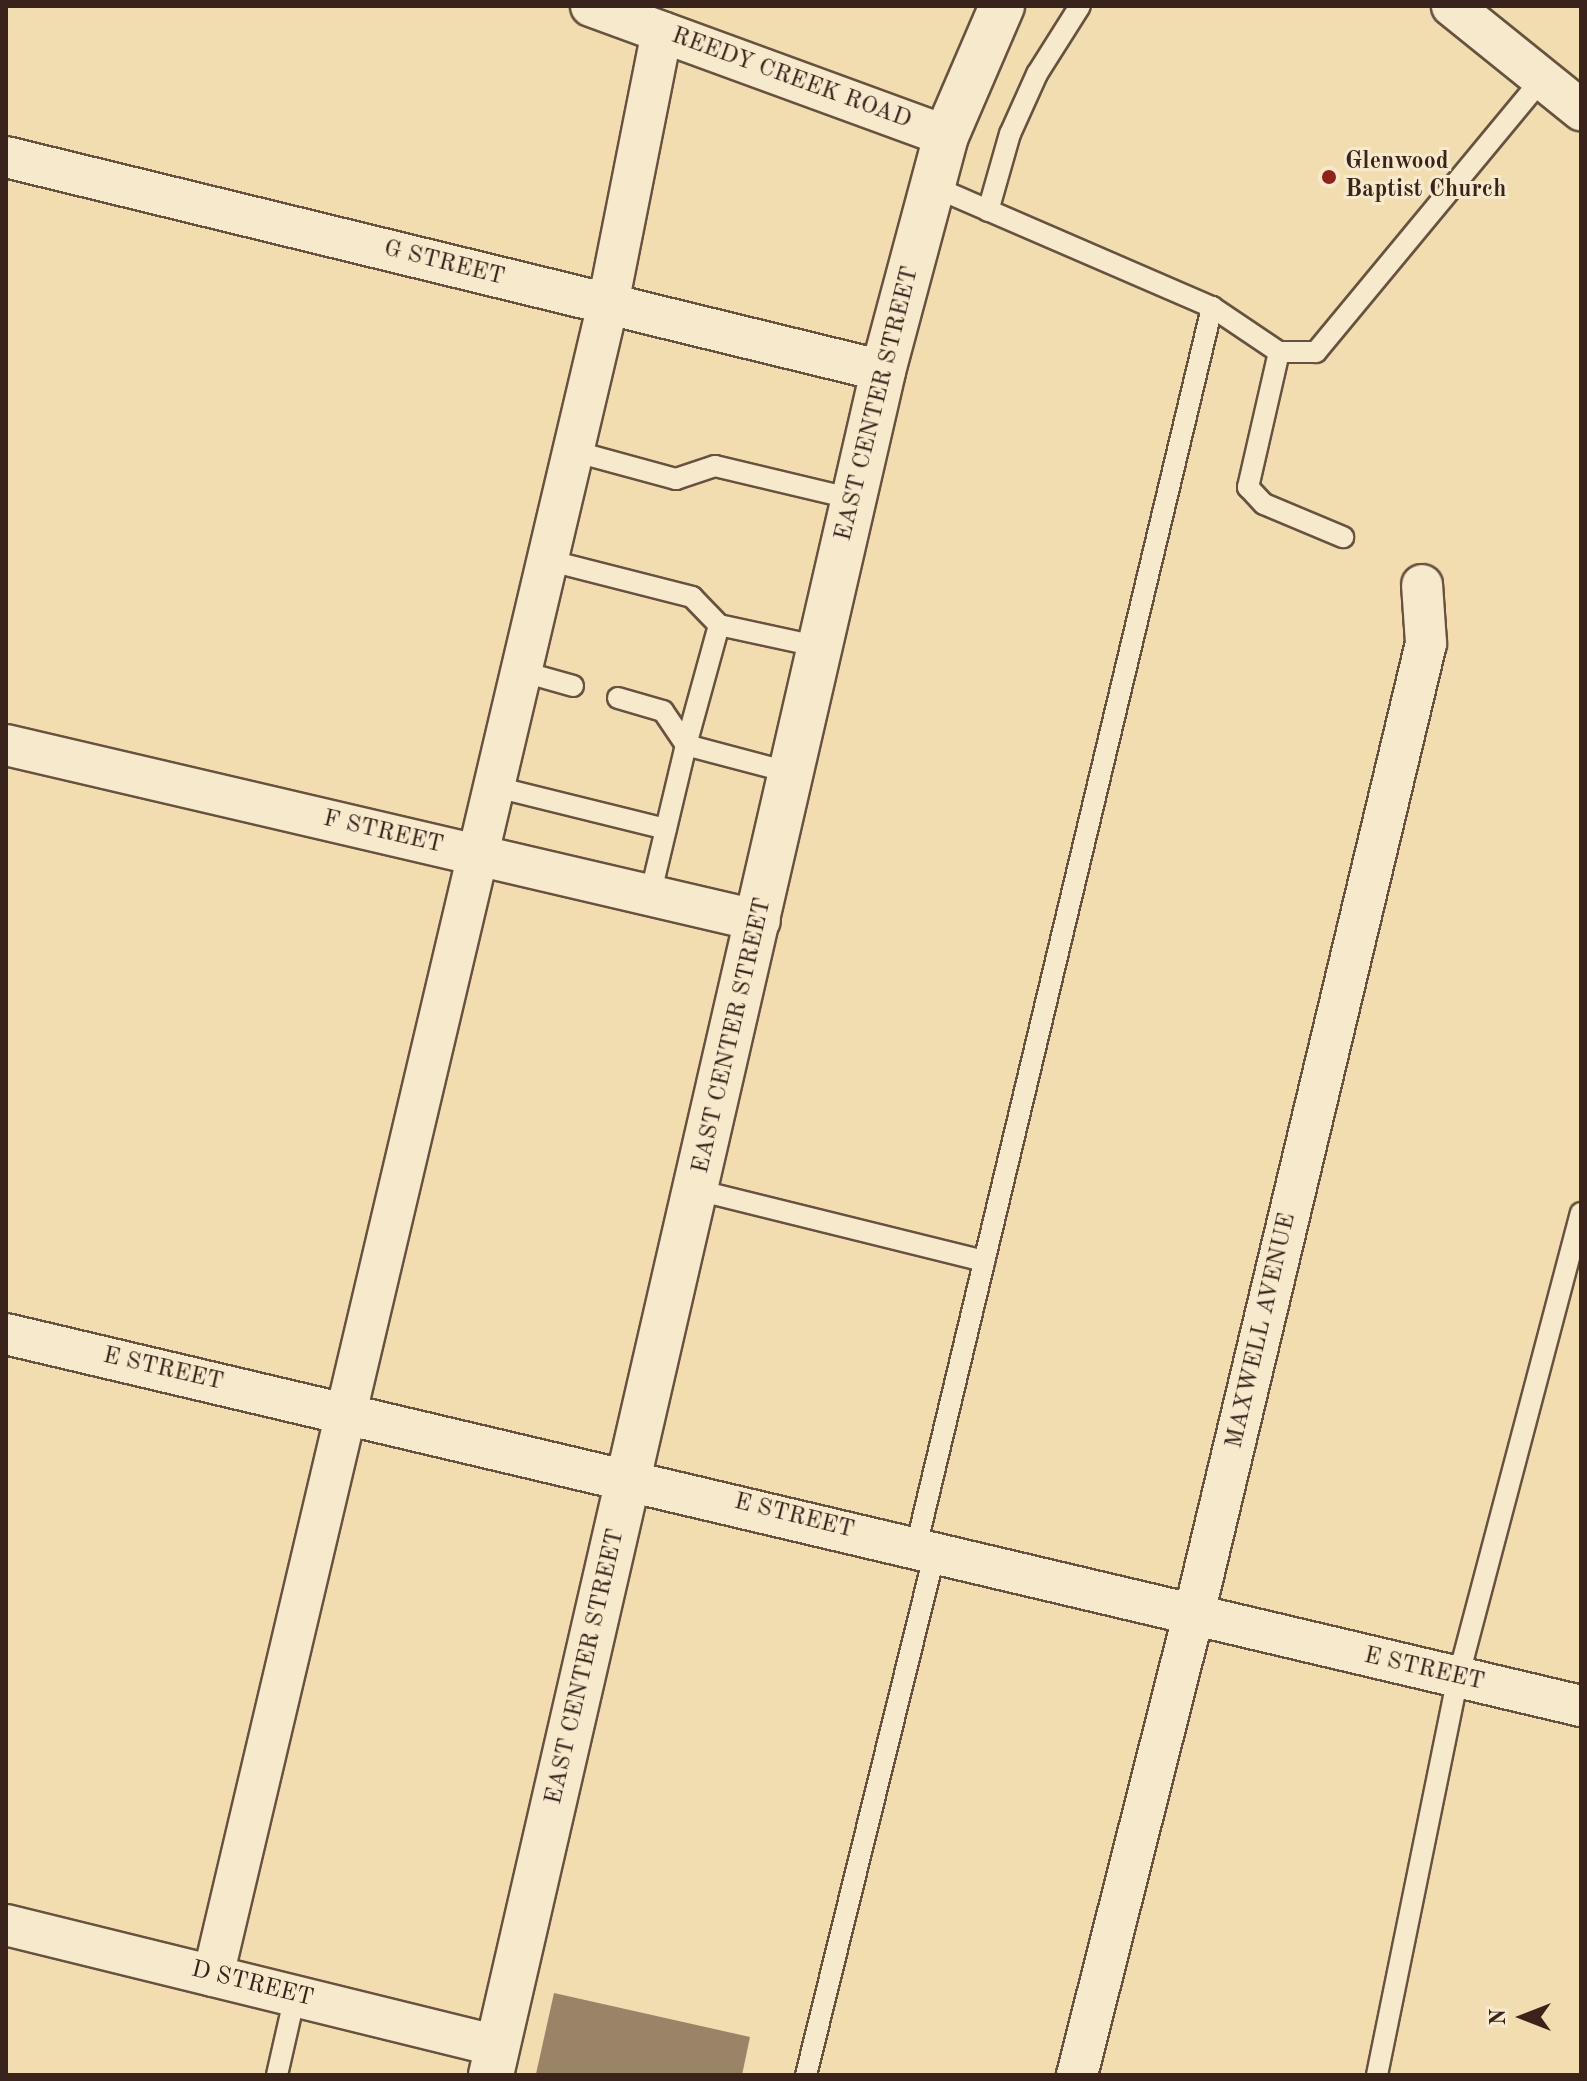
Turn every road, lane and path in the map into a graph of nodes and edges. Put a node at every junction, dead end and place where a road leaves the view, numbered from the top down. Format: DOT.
graph roads {
  1 [pos="591,6"];
  2 [pos="1002,6"];
  3 [pos="1080,6"];
  4 [pos="1452,6"];
  5 [pos="662,32"];
  6 [pos="1542,79"];
  7 [pos="1581,110"];
  8 [pos="946,136"];
  9 [pos="6,157"];
  10 [pos="932,186"];
  11 [pos="988,211"];
  12 [pos="608,304"];
  13 [pos="1212,307"];
  14 [pos="1279,352"];
  15 [pos="883,371"];
  16 [pos="573,451"];
  17 [pos="854,499"];
  18 [pos="1343,537"];
  19 [pos="547,560"];
  20 [pos="1422,585"];
  21 [pos="719,625"];
  22 [pos="821,647"];
  23 [pos="520,671"];
  24 [pos="573,686"];
  25 [pos="618,698"];
  26 [pos="6,745"];
  27 [pos="686,745"];
  28 [pos="792,773"];
  29 [pos="492,786"];
  30 [pos="666,829"];
  31 [pos="475,855"];
  32 [pos="650,896"];
  33 [pos="760,921"];
  34 [pos="697,1190"];
  35 [pos="1581,1213"];
  36 [pos="984,1261"];
  37 [pos="6,1334"];
  38 [pos="348,1413"];
  39 [pos="629,1478"];
  40 [pos="926,1549"];
  41 [pos="1194,1614"];
  42 [pos="1458,1678"];
  43 [pos="1581,1706"];
  44 [pos="6,1925"];
  45 [pos="213,1976"];
  46 [pos="295,1996"];
  47 [pos="495,2060"];
  48 [pos="277,2075"];
  49 [pos="806,2075"];
  50 [pos="1077,2075"];
  51 [pos="1377,2075"];
  1 -- 5 [label="street, REEDY CREEK ROAD"];
  2 -- 8 [label="street, EAST CENTER STREET"];
  3 -- 11 [label="lane"];
  4 -- 6 [label="street"];
  5 -- 8 [label="street, REEDY CREEK ROAD"];
  5 -- 12 [label="street"];
  6 -- 7 [label="street"];
  6 -- 14 [label="lane"];
  8 -- 10 [label="street, EAST CENTER STREET"];
  9 -- 12 [label="street, G STREET"];
  10 -- 11 [label="lane"];
  10 -- 15 [label="street, EAST CENTER STREET"];
  11 -- 13 [label="lane"];
  12 -- 15 [label="street, G STREET"];
  12 -- 16 [label="street"];
  13 -- 14 [label="lane"];
  13 -- 36 [label="lane"];
  14 -- 18 [label="lane"];
  15 -- 17 [label="street, EAST CENTER STREET"];
  16 -- 17 [label="lane"];
  16 -- 19 [label="street"];
  17 -- 22 [label="street, EAST CENTER STREET"];
  19 -- 21 [label="lane"];
  19 -- 23 [label="street"];
  20 -- 41 [label="street, MAXWELL AVENUE"];
  21 -- 22 [label="lane"];
  21 -- 27 [label="lane"];
  22 -- 28 [label="street, EAST CENTER STREET"];
  23 -- 24 [label="lane"];
  23 -- 29 [label="street"];
  25 -- 27 [label="lane"];
  26 -- 31 [label="street, F STREET"];
  27 -- 28 [label="lane"];
  27 -- 30 [label="lane"];
  28 -- 33 [label="street, EAST CENTER STREET"];
  29 -- 30 [label="lane"];
  29 -- 31 [label="street"];
  30 -- 32 [label="lane"];
  31 -- 32 [label="street, F STREET"];
  31 -- 38 [label="street"];
  32 -- 33 [label="street, F STREET"];
  33 -- 34 [label="street, EAST CENTER STREET"];
  34 -- 36 [label="lane"];
  34 -- 39 [label="street, EAST CENTER STREET"];
  35 -- 42 [label="lane"];
  36 -- 40 [label="lane"];
  37 -- 38 [label="street, E STREET"];
  38 -- 39 [label="street, E STREET"];
  38 -- 45 [label="street"];
  39 -- 40 [label="street, E STREET"];
  39 -- 47 [label="street, EAST CENTER STREET"];
  40 -- 41 [label="street, E STREET"];
  40 -- 49 [label="lane"];
  41 -- 42 [label="street, E STREET"];
  41 -- 50 [label="street, MAXWELL AVENUE"];
  42 -- 43 [label="street, E STREET"];
  42 -- 51 [label="lane"];
  44 -- 45 [label="street, D STREET"];
  45 -- 46 [label="street, D STREET"];
  46 -- 47 [label="street, D STREET"];
  46 -- 48 [label="lane"];
}
